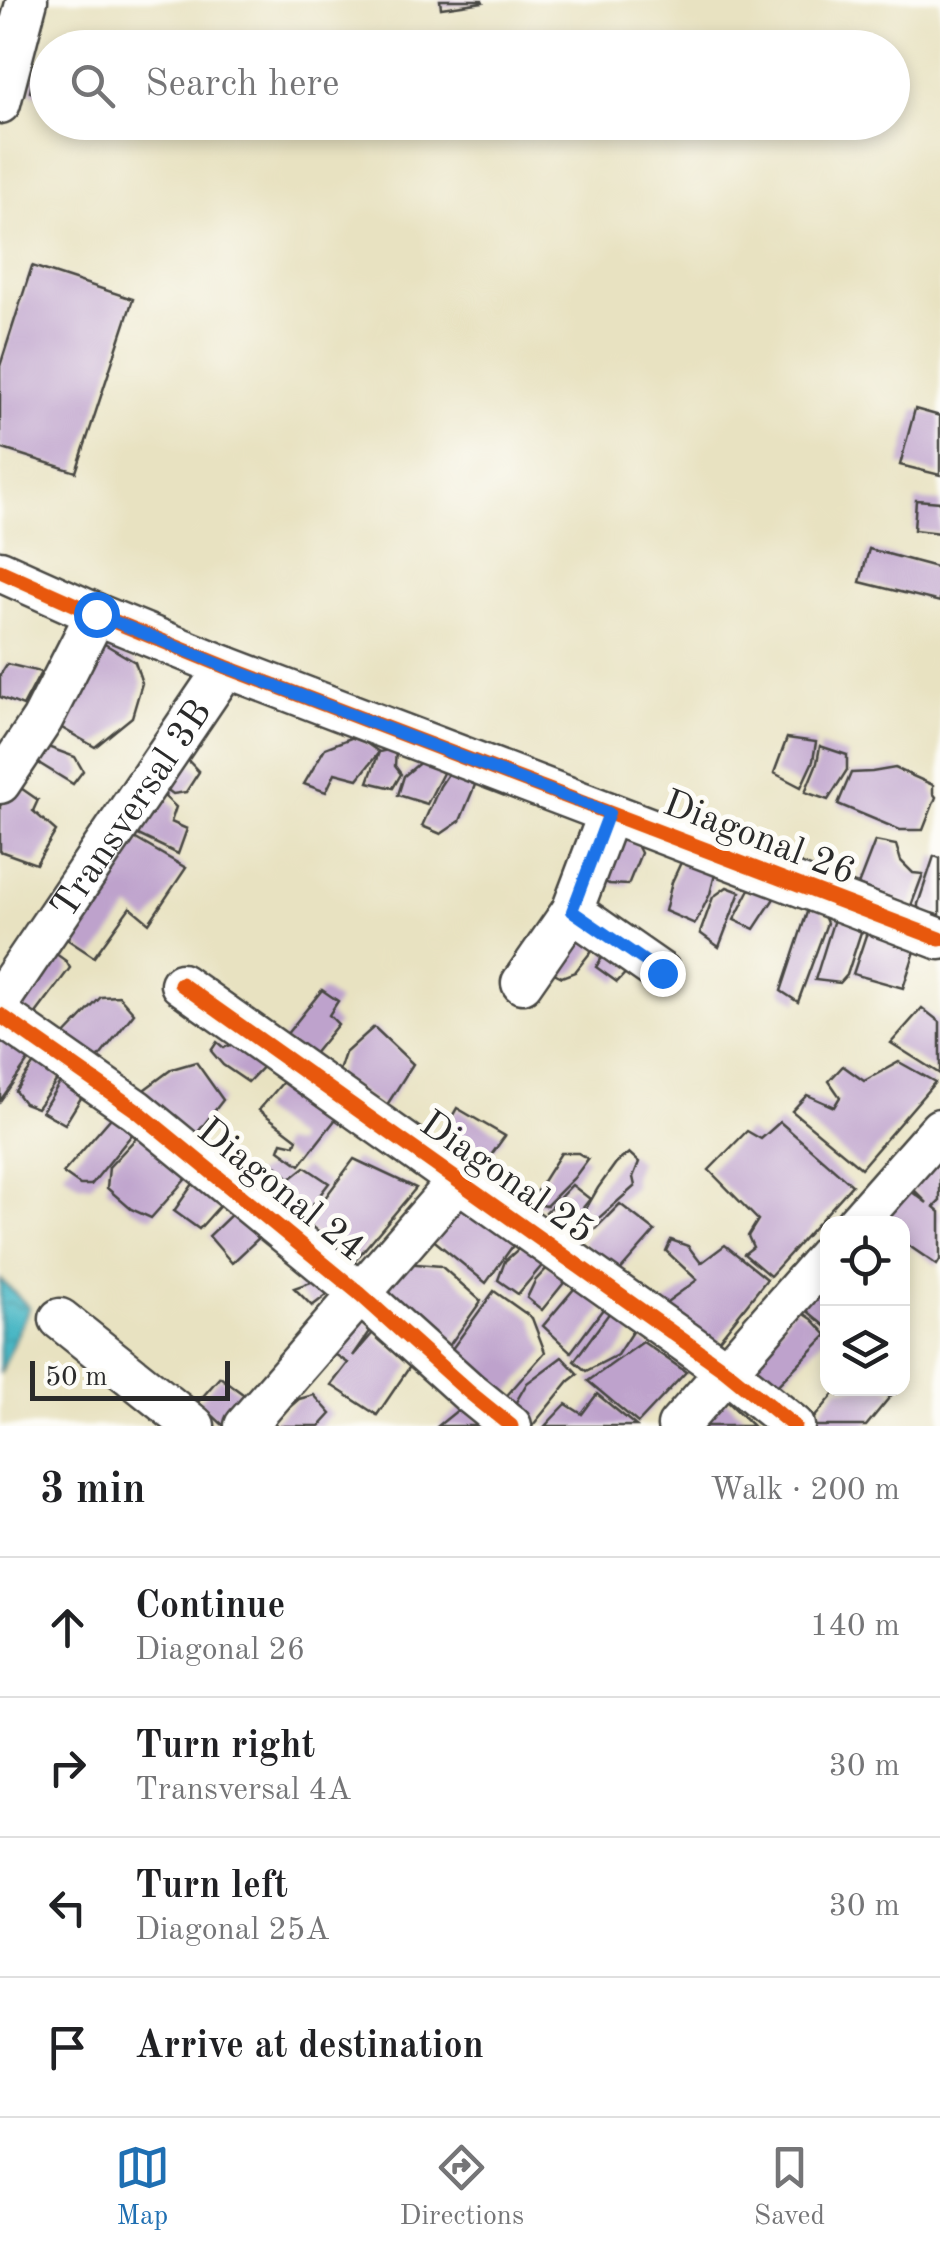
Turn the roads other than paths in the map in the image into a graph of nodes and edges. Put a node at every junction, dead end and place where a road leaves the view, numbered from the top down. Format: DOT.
graph roads {
  1 [pos="27,0"];
  2 [pos="0,103"];
  3 [pos="0,571"];
  4 [pos="96,614"];
  5 [pos="226,667"];
  6 [pos="0,783"];
  7 [pos="609,813"];
  8 [pos="572,911"];
  9 [pos="940,939"];
  10 [pos="662,973"];
  11 [pos="522,983"];
  12 [pos="181,984"];
  13 [pos="0,1000"];
  14 [pos="0,1015"];
  15 [pos="940,1129"];
  16 [pos="459,1180"];
  17 [pos="863,1216"];
  18 [pos="820,1264"];
  19 [pos="359,1294"];
  20 [pos="60,1319"];
  21 [pos="725,1370"];
  22 [pos="194,1426"];
  23 [pos="245,1426"];
  24 [pos="511,1426"];
  25 [pos="678,1426"];
  26 [pos="794,1426"];
  1 -- 2 [label="street"];
  3 -- 4 [label="street, Diagonal 26"];
  4 -- 5 [label="street, Diagonal 26"];
  4 -- 6 [label="street"];
  5 -- 7 [label="street, Diagonal 26"];
  5 -- 13 [label="street, Transversal 3B"];
  7 -- 8 [label="street"];
  7 -- 9 [label="street, Diagonal 26"];
  8 -- 10 [label="street"];
  8 -- 11 [label="street"];
  12 -- 16 [label="street, Diagonal 25"];
  14 -- 19 [label="street, Diagonal 24"];
  15 -- 17 [label="street"];
  16 -- 19 [label="street"];
  16 -- 21 [label="street, Diagonal 25"];
  18 -- 21 [label="street"];
  19 -- 23 [label="street"];
  19 -- 24 [label="street, Diagonal 24"];
  20 -- 22 [label="street"];
  21 -- 25 [label="street"];
  21 -- 26 [label="street, Diagonal 25"];
}
